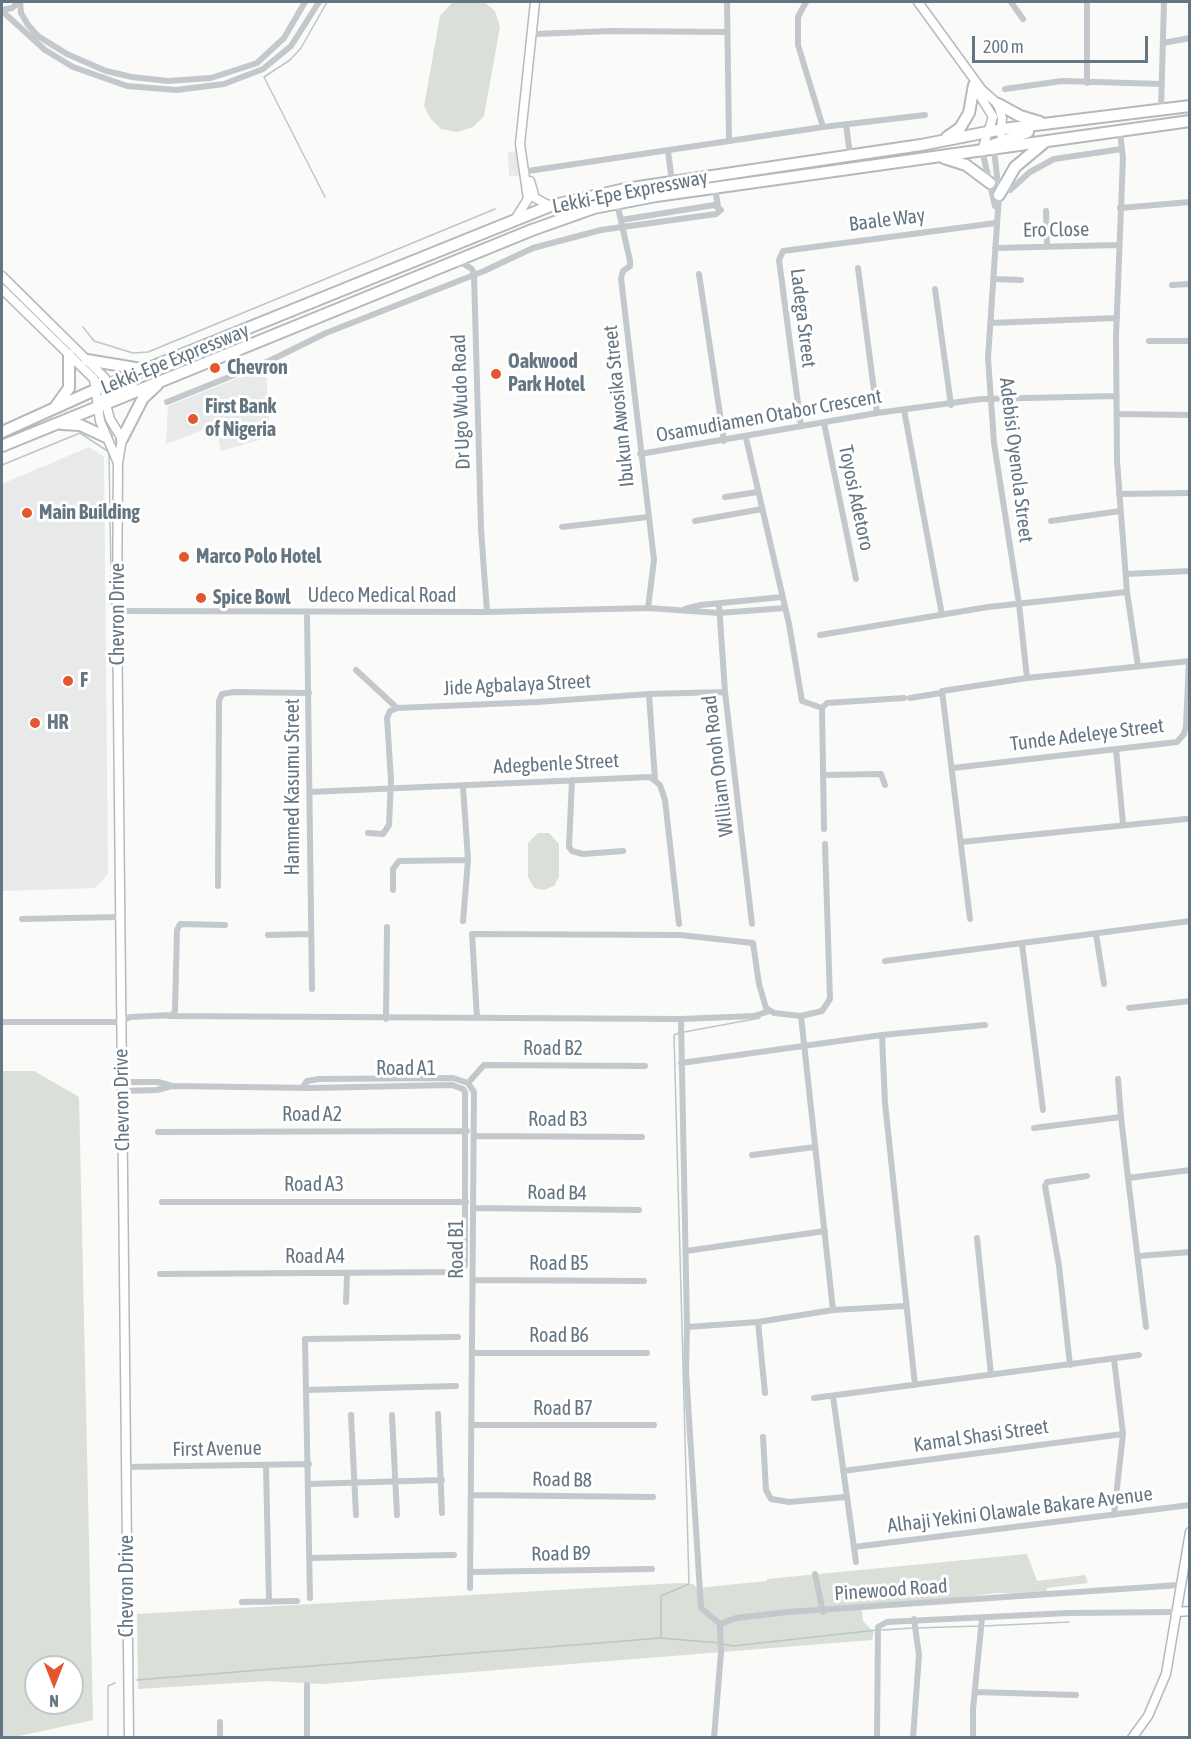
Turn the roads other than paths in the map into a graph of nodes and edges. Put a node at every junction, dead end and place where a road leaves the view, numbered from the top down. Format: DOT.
graph roads {
  1 [pos="19,2"];
  2 [pos="305,2"];
  3 [pos="319,2"];
  4 [pos="535,2"];
  5 [pos="540,2"];
  6 [pos="727,2"];
  7 [pos="806,2"];
  8 [pos="918,2"];
  9 [pos="1011,2"];
  10 [pos="1087,2"];
  11 [pos="1164,2"];
  12 [pos="2,10"];
  13 [pos="1023,19"];
  14 [pos="726,32"];
  15 [pos="536,34"];
  16 [pos="1190,38"];
  17 [pos="1163,43"];
  18 [pos="965,66"];
  19 [pos="1087,83"];
  20 [pos="1162,84"];
  21 [pos="974,85"];
  22 [pos="1005,89"];
  23 [pos="998,104"];
  24 [pos="1190,106"];
  25 [pos="1161,110"];
  26 [pos="925,115"];
  27 [pos="1108,117"];
  28 [pos="1190,121"];
  29 [pos="1070,123"];
  30 [pos="846,124"];
  31 [pos="823,127"];
  32 [pos="1120,132"];
  33 [pos="988,135"];
  34 [pos="999,139"];
  35 [pos="1050,139"];
  36 [pos="729,140"];
  37 [pos="921,145"];
  38 [pos="1122,149"];
  39 [pos="981,150"];
  40 [pos="668,151"];
  41 [pos="850,155"];
  42 [pos="926,158"];
  43 [pos="846,170"];
  44 [pos="528,171"];
  45 [pos="672,182"];
  46 [pos="990,183"];
  47 [pos="715,189"];
  48 [pos="1010,190"];
  49 [pos="999,195"];
  50 [pos="1190,202"];
  51 [pos="617,204"];
  52 [pos="550,206"];
  53 [pos="1120,208"];
  54 [pos="996,210"];
  55 [pos="1046,211"];
  56 [pos="516,218"];
  57 [pos="622,223"];
  58 [pos="996,223"];
  59 [pos="1118,245"];
  60 [pos="1047,246"];
  61 [pos="995,248"];
  62 [pos="482,250"];
  63 [pos="783,251"];
  64 [pos="452,263"];
  65 [pos="858,268"];
  66 [pos="473,272"];
  67 [pos="699,274"];
  68 [pos="2,276"];
  69 [pos="993,279"];
  70 [pos="1021,280"];
  71 [pos="1190,284"];
  72 [pos="1172,285"];
  73 [pos="2,290"];
  74 [pos="935,290"];
  75 [pos="1118,318"];
  76 [pos="991,323"];
  77 [pos="230,337"];
  78 [pos="1149,341"];
  79 [pos="1190,341"];
  80 [pos="69,355"];
  81 [pos="87,360"];
  82 [pos="151,369"];
  83 [pos="167,377"];
  84 [pos="1116,396"];
  85 [pos="102,397"];
  86 [pos="990,399"];
  87 [pos="167,402"];
  88 [pos="951,405"];
  89 [pos="904,410"];
  90 [pos="877,413"];
  91 [pos="46,414"];
  92 [pos="1117,414"];
  93 [pos="1190,415"];
  94 [pos="824,423"];
  95 [pos="55,424"];
  96 [pos="801,426"];
  97 [pos="2,432"];
  98 [pos="106,437"];
  99 [pos="746,438"];
  100 [pos="122,439"];
  101 [pos="724,441"];
  102 [pos="4,445"];
  103 [pos="640,454"];
  104 [pos="118,463"];
  105 [pos="758,492"];
  106 [pos="1190,493"];
  107 [pos="1119,494"];
  108 [pos="725,497"];
  109 [pos="762,509"];
  110 [pos="1120,511"];
  111 [pos="648,517"];
  112 [pos="695,521"];
  113 [pos="1051,521"];
  114 [pos="562,527"];
  115 [pos="1190,571"];
  116 [pos="1126,574"];
  117 [pos="856,579"];
  118 [pos="1127,592"];
  119 [pos="782,597"];
  120 [pos="719,604"];
  121 [pos="1019,604"];
  122 [pos="648,608"];
  123 [pos="785,608"];
  124 [pos="685,609"];
  125 [pos="117,611"];
  126 [pos="487,612"];
  127 [pos="307,613"];
  128 [pos="719,613"];
  129 [pos="942,615"];
  130 [pos="820,635"];
  131 [pos="1189,661"];
  132 [pos="1138,666"];
  133 [pos="356,670"];
  134 [pos="1027,678"];
  135 [pos="725,692"];
  136 [pos="309,693"];
  137 [pos="941,693"];
  138 [pos="649,694"];
  139 [pos="397,708"];
  140 [pos="822,708"];
  141 [pos="1116,749"];
  142 [pos="953,768"];
  143 [pos="823,775"];
  144 [pos="572,780"];
  145 [pos="655,780"];
  146 [pos="885,785"];
  147 [pos="463,786"];
  148 [pos="390,790"];
  149 [pos="310,792"];
  150 [pos="1186,819"];
  151 [pos="1123,824"];
  152 [pos="824,829"];
  153 [pos="368,833"];
  154 [pos="961,842"];
  155 [pos="825,844"];
  156 [pos="623,851"];
  157 [pos="468,860"];
  158 [pos="218,886"];
  159 [pos="393,890"];
  160 [pos="120,917"];
  161 [pos="22,919"];
  162 [pos="970,919"];
  163 [pos="463,921"];
  164 [pos="1190,921"];
  165 [pos="679,924"];
  166 [pos="752,924"];
  167 [pos="225,925"];
  168 [pos="387,927"];
  169 [pos="309,934"];
  170 [pos="1096,934"];
  171 [pos="268,935"];
  172 [pos="1022,944"];
  173 [pos="885,961"];
  174 [pos="1104,984"];
  175 [pos="312,989"];
  176 [pos="1190,1001"];
  177 [pos="1129,1008"];
  178 [pos="770,1011"];
  179 [pos="168,1016"];
  180 [pos="801,1016"];
  181 [pos="477,1017"];
  182 [pos="386,1019"];
  183 [pos="681,1019"];
  184 [pos="2,1022"];
  185 [pos="121,1022"];
  186 [pos="986,1024"];
  187 [pos="882,1035"];
  188 [pos="803,1048"];
  189 [pos="681,1063"];
  190 [pos="645,1066"];
  191 [pos="1118,1079"];
  192 [pos="468,1083"];
  193 [pos="122,1086"];
  194 [pos="303,1088"];
  195 [pos="1043,1110"];
  196 [pos="1121,1117"];
  197 [pos="1034,1128"];
  198 [pos="467,1131"];
  199 [pos="158,1132"];
  200 [pos="474,1136"];
  201 [pos="642,1137"];
  202 [pos="815,1148"];
  203 [pos="752,1155"];
  204 [pos="1190,1170"];
  205 [pos="1087,1176"];
  206 [pos="1128,1178"];
  207 [pos="162,1202"];
  208 [pos="466,1202"];
  209 [pos="473,1208"];
  210 [pos="639,1210"];
  211 [pos="825,1231"];
  212 [pos="977,1238"];
  213 [pos="686,1251"];
  214 [pos="1190,1252"];
  215 [pos="1139,1256"];
  216 [pos="465,1265"];
  217 [pos="160,1274"];
  218 [pos="347,1274"];
  219 [pos="473,1280"];
  220 [pos="644,1281"];
  221 [pos="346,1302"];
  222 [pos="906,1306"];
  223 [pos="833,1310"];
  224 [pos="758,1322"];
  225 [pos="687,1327"];
  226 [pos="1146,1327"];
  227 [pos="458,1337"];
  228 [pos="472,1353"];
  229 [pos="647,1353"];
  230 [pos="1139,1355"];
  231 [pos="1114,1359"];
  232 [pos="1070,1365"];
  233 [pos="991,1375"];
  234 [pos="915,1385"];
  235 [pos="456,1386"];
  236 [pos="306,1390"];
  237 [pos="765,1393"];
  238 [pos="833,1396"];
  239 [pos="814,1398"];
  240 [pos="392,1414"];
  241 [pos="438,1414"];
  242 [pos="351,1415"];
  243 [pos="472,1425"];
  244 [pos="654,1425"];
  245 [pos="1123,1434"];
  246 [pos="763,1437"];
  247 [pos="309,1464"];
  248 [pos="266,1465"];
  249 [pos="126,1467"];
  250 [pos="843,1471"];
  251 [pos="442,1480"];
  252 [pos="396,1481"];
  253 [pos="355,1483"];
  254 [pos="309,1484"];
  255 [pos="471,1495"];
  256 [pos="653,1497"];
  257 [pos="846,1497"];
  258 [pos="1190,1505"];
  259 [pos="442,1513"];
  260 [pos="356,1515"];
  261 [pos="397,1515"];
  262 [pos="1114,1515"];
  263 [pos="1190,1532"];
  264 [pos="854,1548"];
  265 [pos="454,1555"];
  266 [pos="310,1558"];
  267 [pos="856,1562"];
  268 [pos="652,1569"];
  269 [pos="471,1572"];
  270 [pos="815,1574"];
  271 [pos="1179,1585"];
  272 [pos="470,1588"];
  273 [pos="310,1598"];
  274 [pos="297,1601"];
  275 [pos="242,1602"];
  276 [pos="269,1602"];
  277 [pos="1190,1611"];
  278 [pos="823,1612"];
  279 [pos="1177,1612"];
  280 [pos="982,1618"];
  281 [pos="720,1624"];
  282 [pos="916,1625"];
  283 [pos="307,1685"];
  284 [pos="975,1692"];
  285 [pos="1076,1695"];
  286 [pos="220,1722"];
  287 [pos="129,1737"];
  288 [pos="220,1737"];
  289 [pos="307,1737"];
  290 [pos="714,1737"];
  291 [pos="877,1737"];
  292 [pos="913,1737"];
  293 [pos="973,1737"];
  294 [pos="1132,1737"];
  1 -- 2 [label="street"];
  1 -- 12 [label="street"];
  3 -- 12 [label="street"];
  4 -- 56 [label="main road"];
  5 -- 15 [label="main road"];
  6 -- 14 [label="street"];
  7 -- 31 [label="street"];
  8 -- 18 [label="main road"];
  9 -- 13 [label="street"];
  10 -- 19 [label="street"];
  11 -- 17 [label="street"];
  14 -- 15 [label="street"];
  14 -- 36 [label="street"];
  15 -- 44 [label="main road"];
  16 -- 17 [label="street"];
  17 -- 20 [label="street"];
  18 -- 21 [label="main road"];
  18 -- 23 [label="main road"];
  19 -- 20 [label="street"];
  19 -- 22 [label="street"];
  20 -- 25 [label="street"];
  21 -- 33 [label="main road"];
  21 -- 37 [label="highway"];
  23 -- 29 [label="highway"];
  23 -- 34 [label="main road"];
  24 -- 25 [label="highway, Lekki-Epe Expressway"];
  25 -- 27 [label="highway, Lekki-Epe Expressway"];
  26 -- 30 [label="street"];
  27 -- 29 [label="highway, Lekki-Epe Expressway"];
  27 -- 34 [label="highway"];
  28 -- 32 [label="highway, Lekki-Epe Expressway"];
  29 -- 34 [label="highway, Lekki-Epe Expressway"];
  30 -- 31 [label="street"];
  30 -- 41 [label="street"];
  31 -- 36 [label="street"];
  32 -- 35 [label="highway, Lekki-Epe Expressway"];
  32 -- 38 [label="street"];
  33 -- 34 [label="highway"];
  33 -- 37 [label="highway, Lekki-Epe Expressway"];
  33 -- 39 [label="main road"];
  33 -- 43 [label="highway"];
  34 -- 35 [label="highway, Lekki-Epe Expressway"];
  34 -- 39 [label="highway, Lekki-Epe Expressway"];
  34 -- 49 [label="street"];
  35 -- 49 [label="highway"];
  36 -- 40 [label="street"];
  37 -- 41 [label="highway, Lekki-Epe Expressway"];
  38 -- 48 [label="street"];
  38 -- 53 [label="street"];
  39 -- 42 [label="highway, Lekki-Epe Expressway"];
  39 -- 46 [label="street"];
  40 -- 44 [label="street"];
  40 -- 45 [label="street"];
  41 -- 45 [label="highway, Lekki-Epe Expressway"];
  42 -- 43 [label="highway, Lekki-Epe Expressway"];
  42 -- 46 [label="highway"];
  43 -- 47 [label="highway, Lekki-Epe Expressway"];
  44 -- 52 [label="main road"];
  45 -- 52 [label="highway, Lekki-Epe Expressway"];
  46 -- 54 [label="street"];
  47 -- 51 [label="highway, Lekki-Epe Expressway"];
  47 -- 57 [label="street"];
  49 -- 54 [label="street"];
  50 -- 53 [label="street"];
  51 -- 57 [label="street, Ibukun Awosika Street"];
  51 -- 62 [label="highway, Lekki-Epe Expressway"];
  52 -- 56 [label="highway, Lekki-Epe Expressway"];
  53 -- 59 [label="street"];
  54 -- 58 [label="street, Adebisi Oyenola Street"];
  55 -- 60 [label="street"];
  56 -- 77 [label="highway, Lekki-Epe Expressway"];
  57 -- 66 [label="street"];
  57 -- 103 [label="street, Ibukun Awosika Street"];
  58 -- 61 [label="street, Adebisi Oyenola Street"];
  58 -- 63 [label="street, Baale Way"];
  59 -- 60 [label="street, Ero Close"];
  59 -- 75 [label="street"];
  60 -- 61 [label="street, Ero Close"];
  61 -- 69 [label="street, Adebisi Oyenola Street"];
  62 -- 64 [label="highway, Lekki-Epe Expressway"];
  62 -- 66 [label="street"];
  63 -- 96 [label="street, Ladega Street"];
  64 -- 66 [label="street"];
  64 -- 83 [label="highway, Lekki-Epe Expressway"];
  65 -- 90 [label="street"];
  66 -- 87 [label="street"];
  66 -- 126 [label="street, Dr Ugo Wudo Road"];
  67 -- 101 [label="street"];
  68 -- 81 [label="main road"];
  69 -- 70 [label="street"];
  69 -- 76 [label="street, Adebisi Oyenola Street"];
  71 -- 72 [label="street"];
  73 -- 80 [label="main road"];
  74 -- 88 [label="street"];
  75 -- 76 [label="street"];
  75 -- 84 [label="street"];
  76 -- 86 [label="street, Adebisi Oyenola Street"];
  77 -- 82 [label="highway, Lekki-Epe Expressway"];
  77 -- 85 [label="highway"];
  78 -- 79 [label="street"];
  80 -- 85 [label="main road"];
  80 -- 91 [label="highway"];
  81 -- 82 [label="highway"];
  81 -- 85 [label="main road"];
  82 -- 85 [label="highway, Lekki-Epe Expressway"];
  83 -- 85 [label="highway, Lekki-Epe Expressway"];
  83 -- 100 [label="highway"];
  84 -- 86 [label="street, Osamudiamen Otabor Crescent"];
  84 -- 92 [label="street"];
  85 -- 91 [label="highway, Lekki-Epe Expressway"];
  85 -- 95 [label="highway, Lekki-Epe Expressway"];
  85 -- 98 [label="main road, Chevron Drive"];
  85 -- 100 [label="main road"];
  85 -- 102 [label="highway"];
  86 -- 88 [label="street, Osamudiamen Otabor Crescent"];
  86 -- 121 [label="street, Adebisi Oyenola Street"];
  88 -- 89 [label="street, Osamudiamen Otabor Crescent"];
  89 -- 90 [label="street, Osamudiamen Otabor Crescent"];
  89 -- 129 [label="street, Osamudiamen Otabor Crescent"];
  90 -- 94 [label="street, Osamudiamen Otabor Crescent"];
  91 -- 97 [label="highway, Lekki-Epe Expressway"];
  92 -- 93 [label="street"];
  92 -- 107 [label="street"];
  94 -- 96 [label="street, Osamudiamen Otabor Crescent"];
  94 -- 117 [label="street, Toyosi Adetoro"];
  95 -- 98 [label="highway"];
  95 -- 102 [label="highway, Lekki-Epe Expressway"];
  96 -- 99 [label="street, Osamudiamen Otabor Crescent"];
  98 -- 104 [label="main road, Chevron Drive"];
  99 -- 101 [label="street, Osamudiamen Otabor Crescent"];
  99 -- 105 [label="street"];
  100 -- 104 [label="main road, Chevron Drive"];
  101 -- 103 [label="street, Osamudiamen Otabor Crescent"];
  103 -- 111 [label="street, Ibukun Awosika Street"];
  104 -- 125 [label="main road, Chevron Drive"];
  105 -- 108 [label="street"];
  105 -- 109 [label="street"];
  106 -- 107 [label="street"];
  107 -- 110 [label="street"];
  109 -- 112 [label="street"];
  109 -- 119 [label="street"];
  110 -- 113 [label="street"];
  110 -- 116 [label="street"];
  111 -- 114 [label="street"];
  111 -- 122 [label="street, Ibukun Awosika Street"];
  115 -- 116 [label="street"];
  116 -- 118 [label="street"];
  118 -- 121 [label="street"];
  118 -- 132 [label="street"];
  119 -- 120 [label="street"];
  119 -- 123 [label="street"];
  120 -- 124 [label="street"];
  120 -- 128 [label="street, William Onoh Road"];
  121 -- 129 [label="street"];
  121 -- 134 [label="street, Adebisi Oyenola Street"];
  122 -- 124 [label="street, Udeco Medical Road"];
  122 -- 126 [label="street, Udeco Medical Road"];
  123 -- 128 [label="street"];
  123 -- 140 [label="street"];
  124 -- 128 [label="street"];
  125 -- 127 [label="street, Udeco Medical Road"];
  125 -- 160 [label="main road, Chevron Drive"];
  126 -- 127 [label="street, Udeco Medical Road"];
  127 -- 136 [label="street, Hammed Kasumu Street"];
  128 -- 135 [label="street, William Onoh Road"];
  129 -- 130 [label="street"];
  131 -- 132 [label="street"];
  131 -- 141 [label="street, Tunde Adeleye Street"];
  132 -- 134 [label="street"];
  133 -- 139 [label="street"];
  134 -- 137 [label="street"];
  135 -- 138 [label="street, Jide Agbalaya Street"];
  135 -- 166 [label="street, William Onoh Road"];
  136 -- 149 [label="street, Hammed Kasumu Street"];
  136 -- 158 [label="street"];
  137 -- 140 [label="street"];
  137 -- 142 [label="street"];
  138 -- 139 [label="street, Jide Agbalaya Street"];
  138 -- 145 [label="street"];
  139 -- 148 [label="street"];
  140 -- 143 [label="street"];
  141 -- 142 [label="street, Tunde Adeleye Street"];
  141 -- 151 [label="street"];
  142 -- 154 [label="street"];
  143 -- 146 [label="street"];
  143 -- 152 [label="street"];
  144 -- 145 [label="street, Adegbenle Street"];
  144 -- 147 [label="street, Adegbenle Street"];
  144 -- 156 [label="street"];
  145 -- 165 [label="street"];
  147 -- 148 [label="street, Adegbenle Street"];
  147 -- 157 [label="street"];
  148 -- 149 [label="street, Adegbenle Street"];
  148 -- 153 [label="street"];
  149 -- 169 [label="street, Hammed Kasumu Street"];
  150 -- 151 [label="street"];
  151 -- 154 [label="street"];
  154 -- 162 [label="street"];
  155 -- 180 [label="street"];
  157 -- 159 [label="street"];
  157 -- 163 [label="street"];
  160 -- 161 [label="street"];
  160 -- 185 [label="main road, Chevron Drive"];
  164 -- 170 [label="street"];
  167 -- 179 [label="street"];
  168 -- 182 [label="street"];
  169 -- 171 [label="street"];
  169 -- 175 [label="street, Hammed Kasumu Street"];
  170 -- 172 [label="street"];
  170 -- 174 [label="street"];
  172 -- 173 [label="street"];
  172 -- 195 [label="street"];
  176 -- 177 [label="street"];
  178 -- 180 [label="street"];
  178 -- 181 [label="street"];
  178 -- 183 [label="street"];
  179 -- 182 [label="street"];
  179 -- 185 [label="street"];
  180 -- 188 [label="street"];
  181 -- 182 [label="street"];
  181 -- 183 [label="street"];
  183 -- 189 [label="street"];
  184 -- 185 [label="street"];
  185 -- 193 [label="main road, Chevron Drive"];
  186 -- 187 [label="street"];
  187 -- 188 [label="street"];
  187 -- 222 [label="street"];
  188 -- 189 [label="street"];
  188 -- 202 [label="street"];
  189 -- 213 [label="street"];
  190 -- 192 [label="street, Road B2"];
  191 -- 196 [label="street"];
  192 -- 194 [label="street"];
  192 -- 200 [label="street, Road B1"];
  193 -- 194 [label="street, Road A1"];
  193 -- 249 [label="main road, Chevron Drive"];
  194 -- 198 [label="street, Road A1"];
  196 -- 197 [label="street"];
  196 -- 206 [label="street"];
  198 -- 199 [label="street, Road A2"];
  198 -- 208 [label="street, Road A1"];
  200 -- 201 [label="street, Road B3"];
  200 -- 209 [label="street, Road B1"];
  202 -- 203 [label="street"];
  202 -- 211 [label="street"];
  204 -- 206 [label="street"];
  205 -- 232 [label="street"];
  206 -- 215 [label="street"];
  207 -- 208 [label="street, Road A3"];
  208 -- 216 [label="street, Road A1"];
  209 -- 210 [label="street, Road B4"];
  209 -- 219 [label="street, Road B1"];
  211 -- 213 [label="street"];
  211 -- 223 [label="street"];
  212 -- 233 [label="street"];
  213 -- 225 [label="street"];
  214 -- 215 [label="street"];
  215 -- 226 [label="street"];
  216 -- 218 [label="street, Road A4"];
  217 -- 218 [label="street, Road A4"];
  218 -- 221 [label="street"];
  219 -- 220 [label="street, Road B5"];
  219 -- 228 [label="street, Road B1"];
  222 -- 223 [label="street"];
  222 -- 234 [label="street"];
  223 -- 224 [label="street"];
  224 -- 225 [label="street"];
  224 -- 237 [label="street"];
  225 -- 281 [label="street"];
  227 -- 236 [label="street"];
  228 -- 229 [label="street, Road B6"];
  228 -- 243 [label="street, Road B1"];
  230 -- 231 [label="street"];
  231 -- 232 [label="street"];
  231 -- 245 [label="street"];
  232 -- 233 [label="street"];
  233 -- 234 [label="street"];
  234 -- 238 [label="street"];
  235 -- 236 [label="street"];
  236 -- 247 [label="street"];
  238 -- 239 [label="street"];
  238 -- 250 [label="street"];
  240 -- 252 [label="street"];
  241 -- 251 [label="street"];
  242 -- 253 [label="street"];
  243 -- 244 [label="street, Road B7"];
  243 -- 255 [label="street, Road B1"];
  245 -- 250 [label="street, Kamal Shasi Street"];
  245 -- 262 [label="street"];
  246 -- 257 [label="street"];
  247 -- 248 [label="street, First Avenue"];
  247 -- 254 [label="street"];
  248 -- 249 [label="street, First Avenue"];
  248 -- 276 [label="street"];
  249 -- 287 [label="main road, Chevron Drive"];
  250 -- 257 [label="street"];
  251 -- 252 [label="street"];
  251 -- 259 [label="street"];
  252 -- 253 [label="street"];
  252 -- 261 [label="street"];
  253 -- 254 [label="street"];
  253 -- 260 [label="street"];
  254 -- 266 [label="street"];
  255 -- 256 [label="street, Road B8"];
  255 -- 269 [label="street, Road B1"];
  257 -- 264 [label="street"];
  258 -- 262 [label="street, Alhaji Yekini Olawale Bakare Avenue"];
  262 -- 264 [label="street, Alhaji Yekini Olawale Bakare Avenue"];
  263 -- 271 [label="main road"];
  264 -- 267 [label="street"];
  265 -- 266 [label="street"];
  266 -- 273 [label="street"];
  268 -- 269 [label="street, Road B9"];
  269 -- 272 [label="street, Road B1"];
  270 -- 278 [label="street"];
  271 -- 278 [label="street, Pinewood Road"];
  271 -- 279 [label="main road"];
  274 -- 276 [label="street"];
  275 -- 276 [label="street"];
  277 -- 279 [label="main road"];
  278 -- 281 [label="street, Pinewood Road"];
  279 -- 280 [label="street"];
  279 -- 294 [label="main road"];
  280 -- 282 [label="street"];
  280 -- 284 [label="street"];
  281 -- 290 [label="street"];
  282 -- 291 [label="street"];
  282 -- 292 [label="street"];
  283 -- 289 [label="street"];
  284 -- 285 [label="street"];
  284 -- 293 [label="street"];
  286 -- 288 [label="street"];
}
